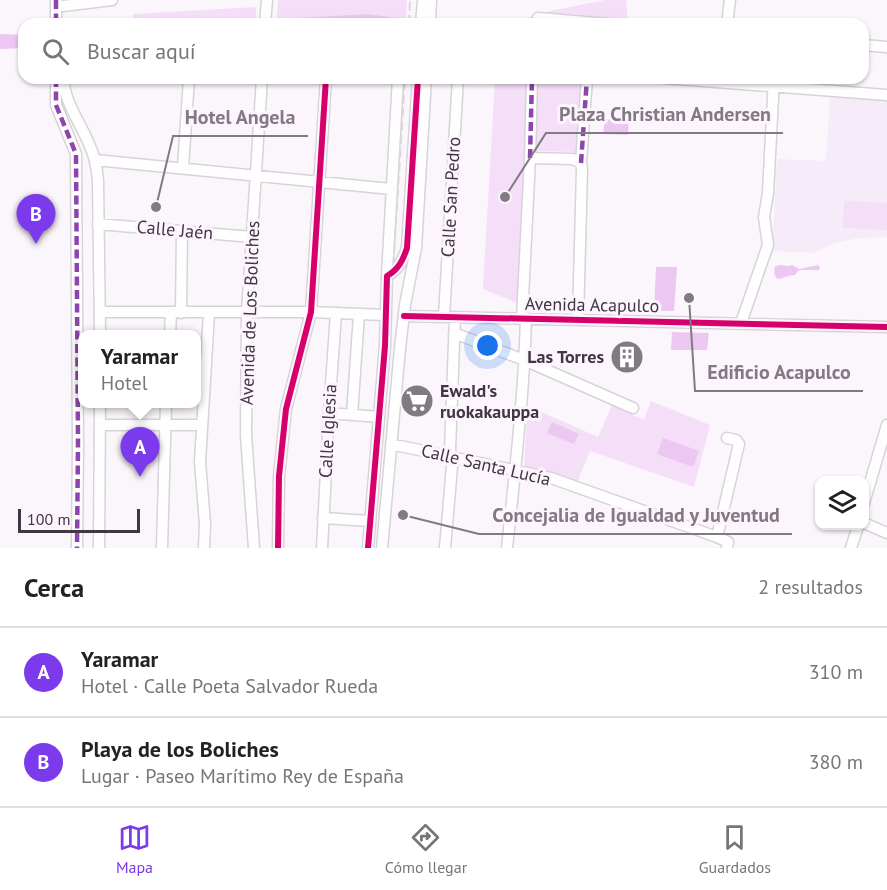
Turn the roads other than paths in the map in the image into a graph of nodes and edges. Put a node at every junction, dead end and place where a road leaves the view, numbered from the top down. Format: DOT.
graph roads {
  1 [pos="107,0"];
  2 [pos="112,0"];
  3 [pos="730,0"];
  4 [pos="61,2"];
  5 [pos="427,2"];
  6 [pos="57,18"];
  7 [pos="62,18"];
  8 [pos="423,18"];
  9 [pos="429,18"];
  10 [pos="728,18"];
  11 [pos="869,46"];
  12 [pos="887,47"];
  13 [pos="56,84"];
  14 [pos="64,84"];
  15 [pos="189,84"];
  16 [pos="262,84"];
  17 [pos="326,84"];
  18 [pos="398,84"];
  19 [pos="418,84"];
  20 [pos="426,84"];
  21 [pos="458,84"];
  22 [pos="532,84"];
  23 [pos="587,84"];
  24 [pos="774,84"];
  25 [pos="791,84"];
  26 [pos="887,95"];
  27 [pos="530,158"];
  28 [pos="95,160"];
  29 [pos="581,163"];
  30 [pos="183,168"];
  31 [pos="256,176"];
  32 [pos="320,183"];
  33 [pos="391,189"];
  34 [pos="99,224"];
  35 [pos="182,231"];
  36 [pos="252,237"];
  37 [pos="387,276"];
  38 [pos="386,301"];
  39 [pos="405,310"];
  40 [pos="100,312"];
  41 [pos="247,312"];
  42 [pos="311,312"];
  43 [pos="176,313"];
  44 [pos="208,313"];
  45 [pos="336,313"];
  46 [pos="359,314"];
  47 [pos="385,315"];
  48 [pos="450,317"];
  49 [pos="524,318"];
  50 [pos="578,320"];
  51 [pos="741,323"];
  52 [pos="887,327"];
  53 [pos="100,330"];
  54 [pos="171,330"];
  55 [pos="403,330"];
  56 [pos="384,333"];
  57 [pos="454,333"];
  58 [pos="524,360"];
  59 [pos="100,408"];
  60 [pos="166,408"];
  61 [pos="633,408"];
  62 [pos="329,413"];
  63 [pos="355,415"];
  64 [pos="379,417"];
  65 [pos="165,424"];
  66 [pos="100,425"];
  67 [pos="201,425"];
  68 [pos="887,425"];
  69 [pos="727,438"];
  70 [pos="391,444"];
  71 [pos="450,456"];
  72 [pos="515,471"];
  73 [pos="869,486"];
  74 [pos="323,518"];
  75 [pos="370,521"];
  76 [pos="869,525"];
  77 [pos="856,530"];
  78 [pos="887,533"];
  79 [pos="717,537"];
  80 [pos="77,548"];
  81 [pos="99,548"];
  82 [pos="162,548"];
  83 [pos="204,548"];
  84 [pos="254,548"];
  85 [pos="278,548"];
  86 [pos="322,548"];
  87 [pos="368,548"];
  88 [pos="382,548"];
  89 [pos="445,548"];
  90 [pos="507,548"];
  91 [pos="727,548"];
  92 [pos="851,548"];
  1 -- 2 [label="street"];
  1 -- 4 [label="street"];
  3 -- 10 [label="street"];
  4 -- 6 [label="street"];
  4 -- 7 [label="street"];
  5 -- 8 [label="street"];
  5 -- 9 [label="street"];
  11 -- 12 [label="street"];
  13 -- 80 [label="street"];
  14 -- 28 [label="street"];
  15 -- 30 [label="street"];
  16 -- 31 [label="street, Avenida de Los Boliches"];
  17 -- 32 [label="street"];
  18 -- 33 [label="street"];
  19 -- 37 [label="street"];
  20 -- 39 [label="street"];
  21 -- 48 [label="street, Calle San Pedro"];
  22 -- 27 [label="street"];
  23 -- 29 [label="street"];
  24 -- 51 [label="street"];
  25 -- 26 [label="street"];
  27 -- 29 [label="street"];
  27 -- 49 [label="street"];
  28 -- 30 [label="street"];
  28 -- 34 [label="street"];
  29 -- 50 [label="street"];
  30 -- 31 [label="street"];
  31 -- 32 [label="street"];
  31 -- 36 [label="street, Avenida de Los Boliches"];
  32 -- 33 [label="street"];
  32 -- 42 [label="street"];
  33 -- 37 [label="street"];
  34 -- 35 [label="street, Calle Jaén"];
  34 -- 40 [label="street"];
  35 -- 36 [label="street, Calle Jaén"];
  35 -- 43 [label="street"];
  36 -- 41 [label="street, Avenida de Los Boliches"];
  37 -- 38 [label="street"];
  38 -- 39 [label="street, Avenida Acapulco"];
  38 -- 47 [label="street"];
  39 -- 48 [label="street, Avenida Acapulco"];
  39 -- 55 [label="street"];
  40 -- 43 [label="street"];
  40 -- 53 [label="street"];
  41 -- 42 [label="street"];
  41 -- 44 [label="street"];
  41 -- 84 [label="street, Avenida de Los Boliches"];
  42 -- 45 [label="street"];
  42 -- 85 [label="street"];
  43 -- 44 [label="street"];
  43 -- 54 [label="street"];
  44 -- 67 [label="street"];
  45 -- 46 [label="street"];
  45 -- 62 [label="street, Calle Iglesia"];
  46 -- 47 [label="street"];
  46 -- 63 [label="street"];
  47 -- 56 [label="street"];
  48 -- 49 [label="street, Avenida Acapulco"];
  48 -- 57 [label="street, Calle San Pedro"];
  49 -- 50 [label="street, Avenida Acapulco"];
  49 -- 58 [label="street"];
  50 -- 51 [label="street, Avenida Acapulco"];
  51 -- 52 [label="street, Avenida Acapulco"];
  55 -- 56 [label="street"];
  55 -- 70 [label="street"];
  56 -- 64 [label="street"];
  57 -- 58 [label="street"];
  57 -- 71 [label="street, Calle San Pedro"];
  58 -- 61 [label="street"];
  58 -- 72 [label="street"];
  59 -- 66 [label="street"];
  60 -- 65 [label="street"];
  62 -- 63 [label="street"];
  62 -- 74 [label="street, Calle Iglesia"];
  63 -- 64 [label="street"];
  64 -- 75 [label="street"];
  65 -- 66 [label="street"];
  65 -- 67 [label="street"];
  65 -- 82 [label="street"];
  66 -- 81 [label="street"];
  67 -- 83 [label="street"];
  68 -- 73 [label="street"];
  69 -- 79 [label="street"];
  70 -- 71 [label="street, Calle Santa Lucía"];
  70 -- 88 [label="street"];
  71 -- 72 [label="street, Calle Santa Lucía"];
  71 -- 89 [label="street, Calle San Pedro"];
  72 -- 79 [label="street, Calle Santa Lucía"];
  72 -- 90 [label="street"];
  74 -- 75 [label="street"];
  74 -- 86 [label="street, Calle Iglesia"];
  75 -- 87 [label="street"];
  76 -- 78 [label="street"];
  77 -- 92 [label="street"];
  79 -- 91 [label="street"];
}
